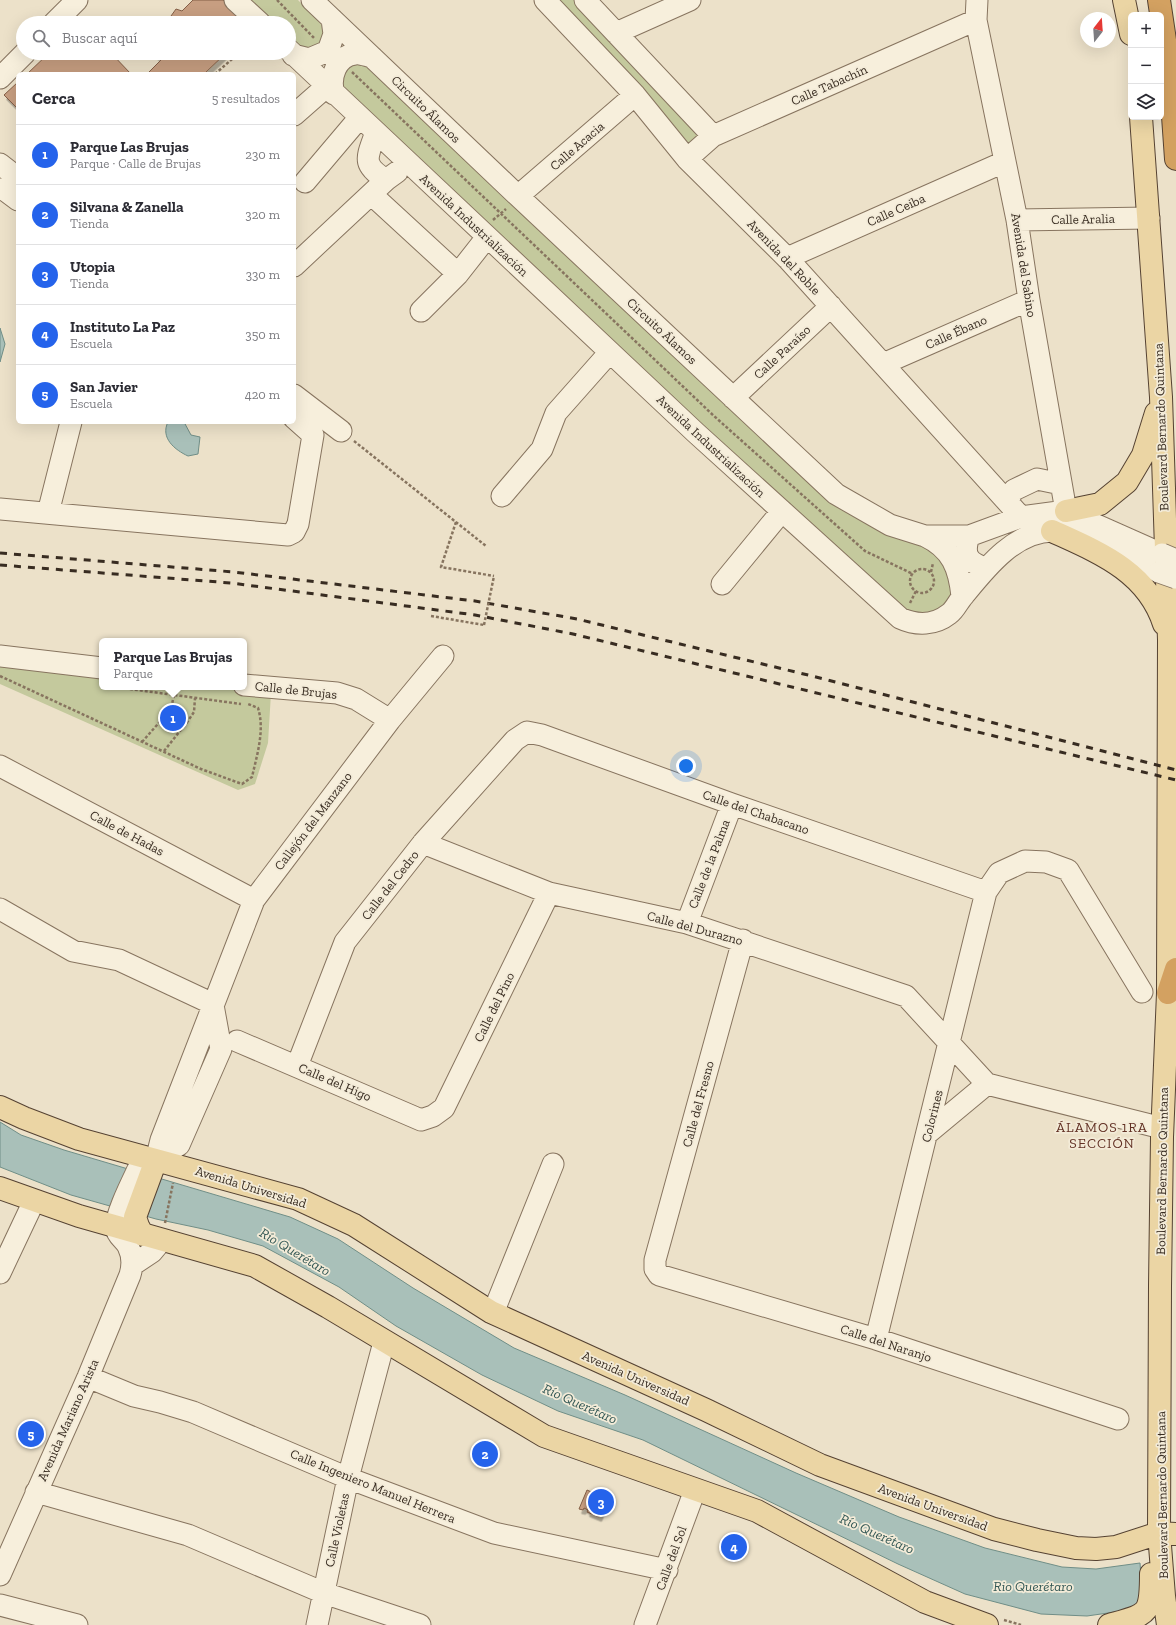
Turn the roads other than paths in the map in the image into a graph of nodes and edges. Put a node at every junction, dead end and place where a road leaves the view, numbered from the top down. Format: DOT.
graph roads {
  1 [pos="77,0"];
  2 [pos="235,0"];
  3 [pos="312,0"];
  4 [pos="545,0"];
  5 [pos="690,0"];
  6 [pos="965,0"];
  7 [pos="1124,0"];
  8 [pos="1159,0"];
  9 [pos="586,1"];
  10 [pos="977,10"];
  11 [pos="61,16"];
  12 [pos="252,16"];
  13 [pos="332,19"];
  14 [pos="1128,19"];
  15 [pos="566,21"];
  16 [pos="616,33"];
  17 [pos="296,54"];
  18 [pos="333,56"];
  19 [pos="296,57"];
  20 [pos="372,57"];
  21 [pos="18,60"];
  22 [pos="0,78"];
  23 [pos="331,90"];
  24 [pos="635,95"];
  25 [pos="296,114"];
  26 [pos="360,118"];
  27 [pos="1141,120"];
  28 [pos="376,132"];
  29 [pos="713,136"];
  30 [pos="687,159"];
  31 [pos="1176,159"];
  32 [pos="1004,162"];
  33 [pos="0,164"];
  34 [pos="409,164"];
  35 [pos="16,176"];
  36 [pos="305,182"];
  37 [pos="379,187"];
  38 [pos="0,189"];
  39 [pos="518,196"];
  40 [pos="16,199"];
  41 [pos="1149,218"];
  42 [pos="1018,220"];
  43 [pos="485,235"];
  44 [pos="787,258"];
  45 [pos="296,264"];
  46 [pos="458,274"];
  47 [pos="1029,300"];
  48 [pos="831,306"];
  49 [pos="421,311"];
  50 [pos="610,352"];
  51 [pos="883,364"];
  52 [pos="296,397"];
  53 [pos="1160,397"];
  54 [pos="733,398"];
  55 [pos="296,420"];
  56 [pos="70,424"];
  57 [pos="341,431"];
  58 [pos="1061,484"];
  59 [pos="502,496"];
  60 [pos="1007,500"];
  61 [pos="0,509"];
  62 [pos="782,511"];
  63 [pos="1066,511"];
  64 [pos="48,513"];
  65 [pos="1021,517"];
  66 [pos="1052,531"];
  67 [pos="925,536"];
  68 [pos="969,536"];
  69 [pos="1168,566"];
  70 [pos="985,568"];
  71 [pos="722,584"];
  72 [pos="962,596"];
  73 [pos="1169,640"];
  74 [pos="0,656"];
  75 [pos="443,656"];
  76 [pos="99,668"];
  77 [pos="247,685"];
  78 [pos="390,720"];
  79 [pos="527,732"];
  80 [pos="0,766"];
  81 [pos="732,804"];
  82 [pos="423,843"];
  83 [pos="986,892"];
  84 [pos="549,893"];
  85 [pos="254,900"];
  86 [pos="0,909"];
  87 [pos="687,923"];
  88 [pos="743,940"];
  89 [pos="1176,970"];
  90 [pos="1142,992"];
  91 [pos="1168,993"];
  92 [pos="213,1004"];
  93 [pos="237,1042"];
  94 [pos="950,1042"];
  95 [pos="297,1066"];
  96 [pos="987,1084"];
  97 [pos="0,1107"];
  98 [pos="433,1116"];
  99 [pos="1162,1128"];
  100 [pos="928,1133"];
  101 [pos="553,1164"];
  102 [pos="142,1165"];
  103 [pos="0,1188"];
  104 [pos="34,1201"];
  105 [pos="124,1218"];
  106 [pos="157,1233"];
  107 [pos="134,1264"];
  108 [pos="655,1269"];
  109 [pos="0,1273"];
  110 [pos="493,1313"];
  111 [pos="876,1339"];
  112 [pos="384,1342"];
  113 [pos="88,1377"];
  114 [pos="1118,1419"];
  115 [pos="1160,1431"];
  116 [pos="1176,1473"];
  117 [pos="348,1478"];
  118 [pos="695,1490"];
  119 [pos="36,1492"];
  120 [pos="1168,1533"];
  121 [pos="1135,1540"];
  122 [pos="667,1570"];
  123 [pos="0,1575"];
  124 [pos="324,1593"];
  125 [pos="0,1605"];
  126 [pos="994,1622"];
  127 [pos="77,1625"];
  128 [pos="317,1625"];
  129 [pos="420,1625"];
  130 [pos="645,1625"];
  131 [pos="1109,1625"];
  132 [pos="1168,1625"];
  1 -- 11 [label="street"];
  2 -- 12 [label="street"];
  3 -- 13 [label="street, Circuito Álamos"];
  4 -- 15 [label="street, Avenida del Roble"];
  5 -- 16 [label="street"];
  6 -- 10 [label="street, Avenida del Sabino"];
  7 -- 14 [label="main road"];
  8 -- 31 [label="highway"];
  9 -- 15 [label="street"];
  9 -- 16 [label="street"];
  10 -- 29 [label="street, Calle Tabachín"];
  10 -- 32 [label="street, Avenida del Sabino"];
  13 -- 18 [label="street"];
  13 -- 20 [label="street, Circuito Álamos"];
  15 -- 24 [label="street, Avenida del Roble"];
  16 -- 29 [label="street"];
  17 -- 18 [label="street"];
  18 -- 20 [label="street"];
  18 -- 23 [label="street"];
  19 -- 23 [label="street, Avenida Industrialización"];
  20 -- 39 [label="street, Circuito Álamos"];
  21 -- 22 [label="street"];
  23 -- 25 [label="street"];
  23 -- 26 [label="street, Avenida Industrialización"];
  24 -- 30 [label="street, Avenida del Roble"];
  24 -- 39 [label="street, Calle Acacia"];
  26 -- 28 [label="street, Avenida Industrialización"];
  26 -- 36 [label="street"];
  27 -- 41 [label="main road, Boulevard Bernardo Quintana"];
  28 -- 34 [label="street, Avenida Industrialización"];
  28 -- 37 [label="street"];
  29 -- 30 [label="street, Calle Tabachín"];
  30 -- 44 [label="street, Avenida del Roble"];
  32 -- 42 [label="street, Avenida del Sabino"];
  32 -- 44 [label="street, Calle Ceiba"];
  33 -- 35 [label="street"];
  34 -- 37 [label="street"];
  34 -- 43 [label="street, Avenida Industrialización"];
  37 -- 45 [label="street"];
  37 -- 46 [label="street"];
  38 -- 40 [label="street"];
  39 -- 54 [label="street, Circuito Álamos"];
  41 -- 42 [label="street, Calle Aralia"];
  41 -- 53 [label="main road, Boulevard Bernardo Quintana"];
  42 -- 47 [label="street, Avenida del Sabino"];
  43 -- 46 [label="street"];
  43 -- 50 [label="street, Avenida Industrialización"];
  44 -- 48 [label="street, Avenida del Roble"];
  46 -- 49 [label="street"];
  47 -- 51 [label="street, Calle Ébano"];
  47 -- 58 [label="street, Avenida del Sabino"];
  48 -- 51 [label="street, Avenida del Roble"];
  48 -- 54 [label="street, Calle Paraíso"];
  50 -- 59 [label="street"];
  50 -- 62 [label="street, Avenida Industrialización"];
  51 -- 60 [label="street, Avenida del Roble"];
  52 -- 57 [label="street"];
  53 -- 63 [label="main road"];
  53 -- 73 [label="main road, Boulevard Bernardo Quintana"];
  54 -- 67 [label="street, Circuito Álamos"];
  55 -- 64 [label="street"];
  56 -- 64 [label="street"];
  58 -- 60 [label="street"];
  58 -- 63 [label="street, Avenida del Sabino"];
  60 -- 65 [label="street, Avenida del Roble"];
  61 -- 64 [label="street"];
  62 -- 71 [label="street"];
  62 -- 72 [label="street, Avenida Industrialización"];
  63 -- 65 [label="street, Circuito Álamos"];
  63 -- 69 [label="street"];
  65 -- 68 [label="street, Circuito Álamos"];
  66 -- 69 [label="street, Avenida Industrialización"];
  66 -- 70 [label="street, Avenida Industrialización"];
  66 -- 73 [label="main road"];
  67 -- 68 [label="street, Circuito Álamos"];
  67 -- 72 [label="street"];
  68 -- 70 [label="street"];
  70 -- 72 [label="street, Avenida Industrialización"];
  73 -- 91 [label="main road, Boulevard Bernardo Quintana"];
  74 -- 76 [label="street"];
  75 -- 78 [label="street, Callejón del Manzano"];
  77 -- 78 [label="street, Calle de Brujas"];
  78 -- 85 [label="street, Callejón del Manzano"];
  79 -- 81 [label="street, Calle del Chabacano"];
  79 -- 82 [label="street, Calle del Cedro"];
  80 -- 85 [label="street, Calle de Hadas"];
  81 -- 83 [label="street, Calle del Chabacano"];
  81 -- 87 [label="street, Calle de la Palma"];
  82 -- 84 [label="street, Calle del Durazno"];
  82 -- 95 [label="street, Calle del Cedro"];
  83 -- 90 [label="street"];
  83 -- 94 [label="street, Colorines"];
  84 -- 87 [label="street, Calle del Durazno"];
  84 -- 98 [label="street, Calle del Pino"];
  85 -- 92 [label="street, Callejón del Manzano"];
  86 -- 92 [label="street"];
  87 -- 88 [label="street, Calle del Durazno"];
  88 -- 94 [label="street, Calle del Durazno"];
  88 -- 108 [label="street, Calle del Fresno"];
  89 -- 91 [label="highway"];
  91 -- 99 [label="main road, Boulevard Bernardo Quintana"];
  92 -- 102 [label="street, Callejón del Manzano"];
  93 -- 95 [label="street, Calle del Higo"];
  94 -- 96 [label="street, Calle del Durazno"];
  94 -- 100 [label="street, Colorines"];
  95 -- 98 [label="street, Calle del Higo"];
  96 -- 99 [label="street"];
  96 -- 100 [label="street"];
  97 -- 102 [label="main road, Avenida Universidad"];
  99 -- 115 [label="main road, Boulevard Bernardo Quintana"];
  100 -- 111 [label="street, Colorines"];
  101 -- 110 [label="street"];
  102 -- 105 [label="main road"];
  102 -- 110 [label="main road, Avenida Universidad"];
  103 -- 104 [label="main road"];
  104 -- 105 [label="main road"];
  104 -- 109 [label="street"];
  105 -- 106 [label="main road"];
  105 -- 107 [label="street"];
  106 -- 107 [label="street"];
  106 -- 112 [label="main road"];
  107 -- 113 [label="street, Avenida Mariano Arista"];
  108 -- 111 [label="street, Calle del Naranjo"];
  110 -- 121 [label="main road, Avenida Universidad"];
  111 -- 114 [label="street, Calle del Naranjo"];
  112 -- 117 [label="street, Calle Violetas"];
  112 -- 118 [label="main road"];
  113 -- 117 [label="street, Calle Ingeniero Manuel Herrera"];
  113 -- 119 [label="street, Avenida Mariano Arista"];
  115 -- 116 [label="main road"];
  115 -- 120 [label="main road, Boulevard Bernardo Quintana"];
  117 -- 122 [label="street, Calle Ingeniero Manuel Herrera"];
  117 -- 124 [label="street, Calle Violetas"];
  118 -- 122 [label="street, Calle del Sol"];
  118 -- 126 [label="main road"];
  119 -- 123 [label="street, Avenida Mariano Arista"];
  119 -- 124 [label="street"];
  120 -- 121 [label="main road, Avenida Universidad"];
  120 -- 132 [label="main road, Boulevard Bernardo Quintana"];
  121 -- 131 [label="main road"];
  122 -- 130 [label="street, Calle del Sol"];
  124 -- 128 [label="street, Calle Violetas"];
  124 -- 129 [label="street"];
  125 -- 127 [label="street"];
}
